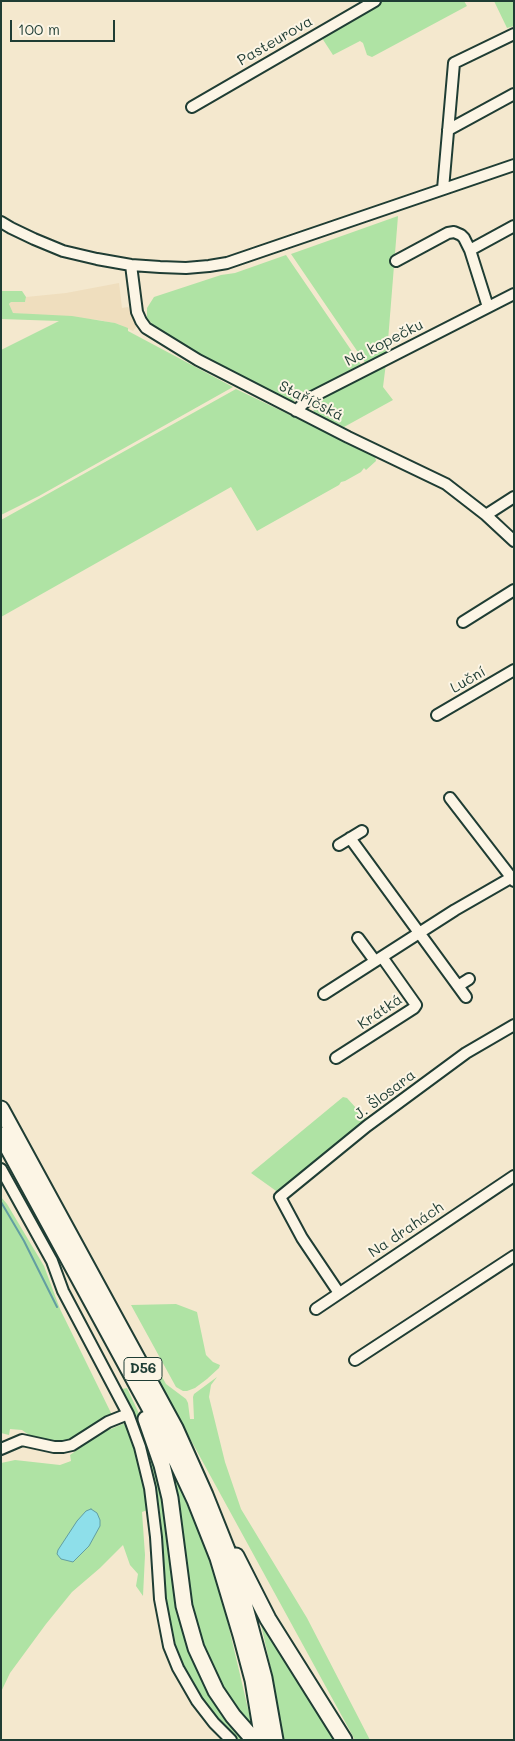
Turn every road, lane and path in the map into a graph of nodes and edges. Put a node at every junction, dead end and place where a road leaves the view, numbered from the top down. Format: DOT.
graph roads {
  1 [pos="375,1"];
  2 [pos="514,34"];
  3 [pos="514,94"];
  4 [pos="192,107"];
  5 [pos="448,130"];
  6 [pos="514,165"];
  7 [pos="443,189"];
  8 [pos="1,222"];
  9 [pos="514,226"];
  10 [pos="470,250"];
  11 [pos="396,262"];
  12 [pos="131,265"];
  13 [pos="514,294"];
  14 [pos="488,307"];
  15 [pos="296,411"];
  16 [pos="514,497"];
  17 [pos="486,515"];
  18 [pos="514,541"];
  19 [pos="514,590"];
  20 [pos="463,622"];
  21 [pos="514,670"];
  22 [pos="437,715"];
  23 [pos="450,798"];
  24 [pos="362,831"];
  25 [pos="350,838"];
  26 [pos="339,845"];
  27 [pos="513,878"];
  28 [pos="419,933"];
  29 [pos="358,938"];
  30 [pos="379,959"];
  31 [pos="469,979"];
  32 [pos="458,986"];
  33 [pos="324,994"];
  34 [pos="466,997"];
  35 [pos="514,1025"];
  36 [pos="336,1058"];
  37 [pos="1,1109"];
  38 [pos="1,1135"];
  39 [pos="1,1168"];
  40 [pos="514,1176"];
  41 [pos="514,1256"];
  42 [pos="340,1294"];
  43 [pos="316,1309"];
  44 [pos="111,1338"];
  45 [pos="355,1360"];
  46 [pos="128,1414"];
  47 [pos="1,1450"];
  48 [pos="205,1495"];
  49 [pos="231,1740"];
  50 [pos="254,1740"];
  51 [pos="263,1740"];
  52 [pos="275,1740"];
  53 [pos="344,1740"];
  1 -- 4 [label="street, Pasteurova"];
  2 -- 5 [label="street"];
  3 -- 5 [label="street"];
  5 -- 7 [label="street"];
  6 -- 7 [label="street"];
  7 -- 12 [label="street"];
  8 -- 12 [label="street"];
  9 -- 10 [label="street"];
  10 -- 11 [label="street"];
  10 -- 14 [label="street"];
  12 -- 15 [label="street, Staříčská"];
  13 -- 14 [label="street, Na kopečku"];
  14 -- 15 [label="street, Na kopečku"];
  15 -- 17 [label="street, Staříčská"];
  16 -- 17 [label="street"];
  17 -- 18 [label="street, Staříčská"];
  19 -- 20 [label="street"];
  21 -- 22 [label="street, Luční"];
  23 -- 27 [label="street"];
  24 -- 25 [label="street"];
  25 -- 26 [label="street"];
  25 -- 28 [label="street"];
  27 -- 28 [label="street"];
  28 -- 30 [label="street"];
  28 -- 32 [label="street"];
  29 -- 30 [label="street, Krátká"];
  30 -- 33 [label="street"];
  30 -- 36 [label="street, Krátká"];
  31 -- 32 [label="street"];
  32 -- 34 [label="street"];
  35 -- 42 [label="street, J. Šlosara"];
  37 -- 48 [label="highway, D56"];
  38 -- 44 [label="highway, D56"];
  39 -- 46 [label="street"];
  40 -- 42 [label="street, Na drahách"];
  41 -- 45 [label="street"];
  42 -- 43 [label="street, Na drahách"];
  44 -- 50 [label="highway"];
  44 -- 51 [label="highway, D56"];
  46 -- 47 [label="street"];
  46 -- 49 [label="street"];
  48 -- 52 [label="highway, D56"];
  48 -- 53 [label="highway"];
}
